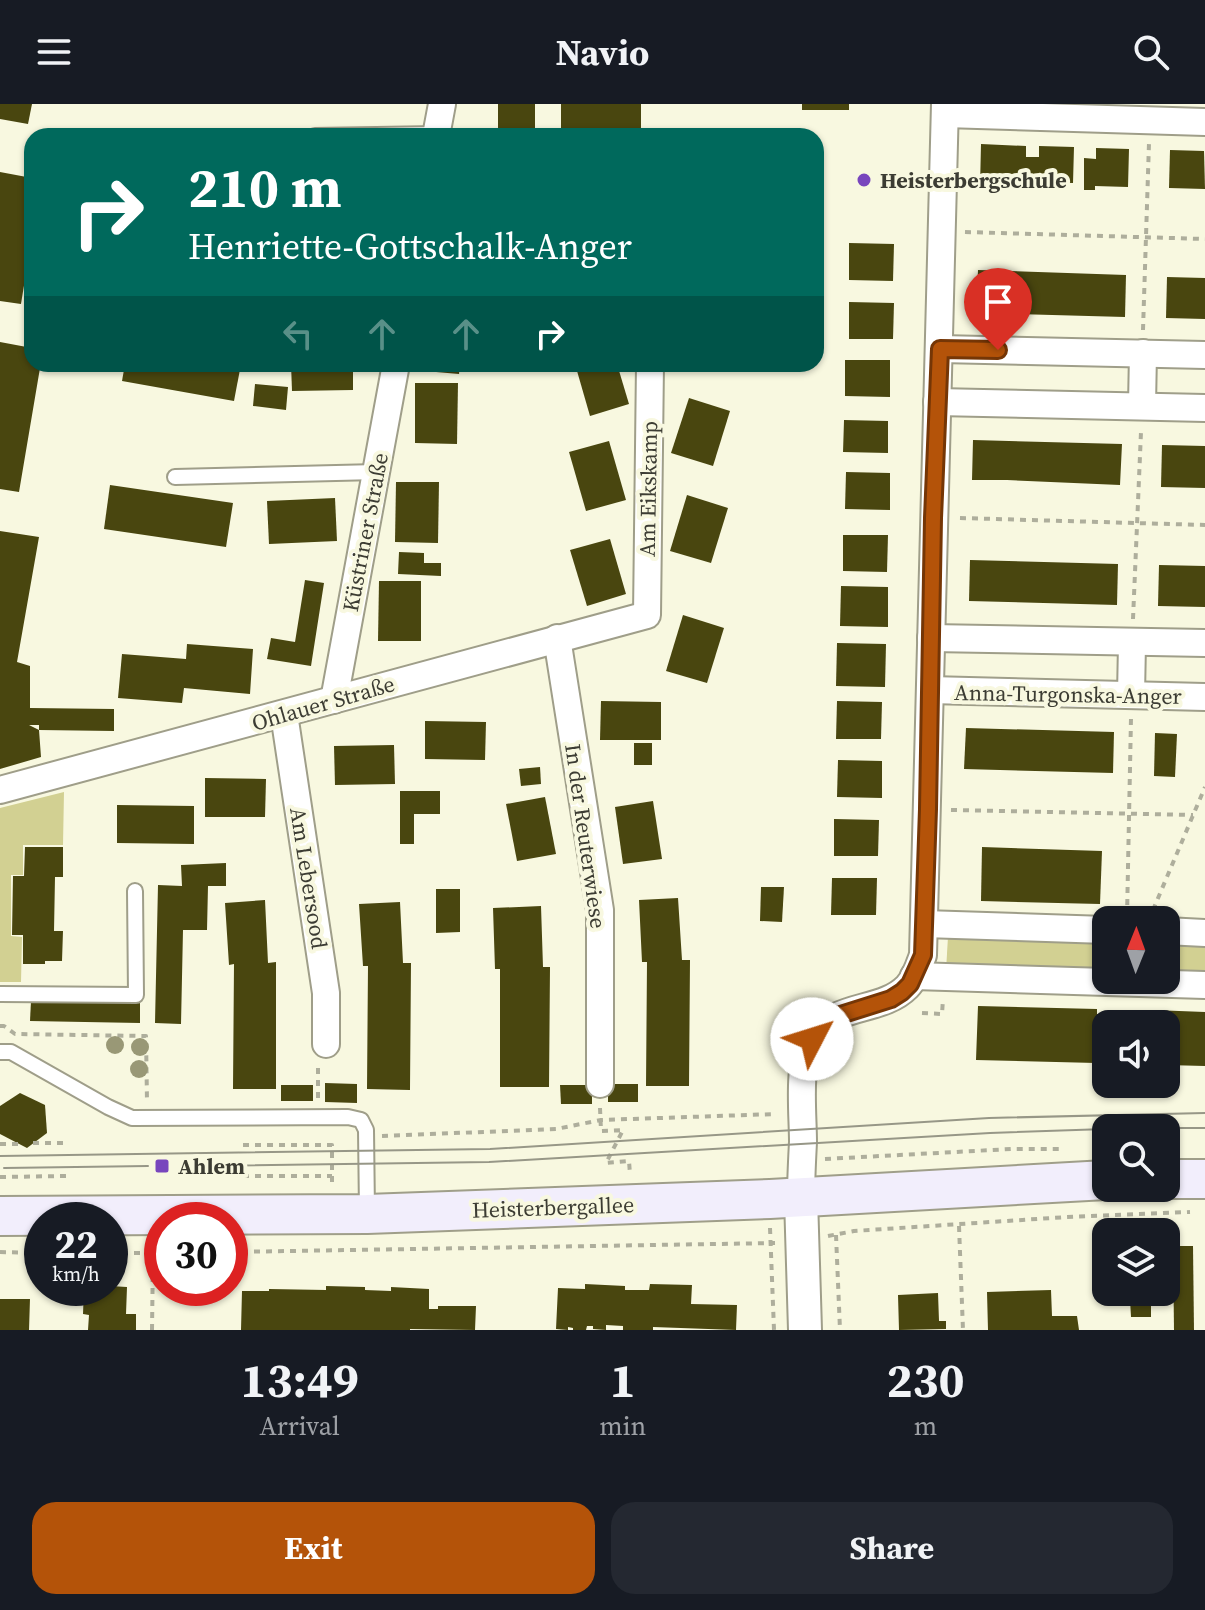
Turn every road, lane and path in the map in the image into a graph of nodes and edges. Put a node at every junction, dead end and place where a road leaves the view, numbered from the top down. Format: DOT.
graph roads {
  1 [pos="442,104"];
  2 [pos="945,109"];
  3 [pos="1153,115"];
  4 [pos="1205,122"];
  5 [pos="437,128"];
  6 [pos="942,232"];
  7 [pos="1146,237"];
  8 [pos="1205,239"];
  9 [pos="940,349"];
  10 [pos="1143,353"];
  11 [pos="1205,355"];
  12 [pos="395,372"];
  13 [pos="650,372"];
  14 [pos="937,402"];
  15 [pos="1142,405"];
  16 [pos="1205,408"];
  17 [pos="377,472"];
  18 [pos="175,477"];
  19 [pos="933,518"];
  20 [pos="1137,523"];
  21 [pos="1205,525"];
  22 [pos="647,615"];
  23 [pos="557,638"];
  24 [pos="931,638"];
  25 [pos="1132,643"];
  26 [pos="1205,643"];
  27 [pos="930,690"];
  28 [pos="1131,695"];
  29 [pos="1205,697"];
  30 [pos="334,700"];
  31 [pos="284,714"];
  32 [pos="1205,787"];
  33 [pos="0,790"];
  34 [pos="928,809"];
  35 [pos="1130,813"];
  36 [pos="1193,815"];
  37 [pos="135,891"];
  38 [pos="1127,906"];
  39 [pos="1155,906"];
  40 [pos="924,924"];
  41 [pos="1092,930"];
  42 [pos="1180,932"];
  43 [pos="1205,933"];
  44 [pos="914,976"];
  45 [pos="1092,980"];
  46 [pos="1180,984"];
  47 [pos="1205,985"];
  48 [pos="0,994"];
  49 [pos="0,1026"];
  50 [pos="326,1044"];
  51 [pos="0,1052"];
  52 [pos="318,1074"];
  53 [pos="600,1092"];
  54 [pos="318,1101"];
  55 [pos="803,1113"];
  56 [pos="147,1118"];
  57 [pos="601,1120"];
  58 [pos="366,1137"];
  59 [pos="33,1143"];
  60 [pos="66,1143"];
  61 [pos="0,1144"];
  62 [pos="20,1144"];
  63 [pos="243,1145"];
  64 [pos="1074,1149"];
  65 [pos="630,1174"];
  66 [pos="66,1176"];
  67 [pos="243,1176"];
  68 [pos="332,1176"];
  69 [pos="0,1177"];
  70 [pos="801,1180"];
  71 [pos="1092,1180"];
  72 [pos="332,1186"];
  73 [pos="321,1187"];
  74 [pos="1197,1196"];
  75 [pos="367,1200"];
  76 [pos="0,1216"];
  77 [pos="959,1226"];
  78 [pos="836,1235"];
  79 [pos="786,1242"];
  80 [pos="0,1252"];
  81 [pos="248,1252"];
  82 [pos="24,1253"];
  83 [pos="152,1306"];
  84 [pos="152,1330"];
  85 [pos="774,1330"];
  86 [pos="805,1330"];
  87 [pos="840,1330"];
  88 [pos="963,1330"];
  1 -- 5 [label="street"];
  2 -- 3 [label="street"];
  2 -- 6 [label="street"];
  3 -- 4 [label="street"];
  3 -- 7 [label="path"];
  6 -- 7 [label="path"];
  6 -- 9 [label="street"];
  7 -- 8 [label="path"];
  7 -- 10 [label="path"];
  9 -- 10 [label="street"];
  9 -- 14 [label="street"];
  10 -- 11 [label="street"];
  10 -- 15 [label="street"];
  12 -- 17 [label="street, Küstriner Straße"];
  13 -- 22 [label="street, Am Eikskamp"];
  14 -- 15 [label="street"];
  14 -- 19 [label="street"];
  15 -- 16 [label="street"];
  15 -- 20 [label="path"];
  17 -- 18 [label="lane"];
  17 -- 30 [label="street, Küstriner Straße"];
  19 -- 20 [label="path"];
  19 -- 24 [label="street"];
  20 -- 21 [label="path"];
  20 -- 25 [label="path"];
  22 -- 23 [label="street, Ohlauer Straße"];
  23 -- 30 [label="street, Ohlauer Straße"];
  23 -- 53 [label="street, In der Reuterwiese"];
  24 -- 25 [label="street"];
  24 -- 27 [label="street"];
  25 -- 26 [label="street"];
  25 -- 28 [label="street"];
  27 -- 28 [label="street, Anna-Turgonska-Anger"];
  27 -- 34 [label="street"];
  28 -- 29 [label="street, Anna-Turgonska-Anger"];
  28 -- 35 [label="path"];
  30 -- 31 [label="street, Ohlauer Straße"];
  31 -- 33 [label="street, Ohlauer Straße"];
  31 -- 50 [label="street, Am Lebersood"];
  32 -- 36 [label="path"];
  34 -- 35 [label="path"];
  34 -- 40 [label="street"];
  35 -- 36 [label="path"];
  35 -- 38 [label="path"];
  36 -- 39 [label="path"];
  37 -- 48 [label="lane"];
  40 -- 41 [label="street"];
  40 -- 44 [label="street"];
  42 -- 43 [label="street"];
  44 -- 45 [label="street"];
  44 -- 55 [label="street"];
  46 -- 47 [label="street"];
  49 -- 56 [label="path"];
  51 -- 56 [label="lane"];
  52 -- 54 [label="path"];
  53 -- 57 [label="path"];
  55 -- 57 [label="path"];
  55 -- 70 [label="street"];
  56 -- 58 [label="lane"];
  57 -- 58 [label="path"];
  57 -- 65 [label="path"];
  58 -- 75 [label="lane"];
  59 -- 60 [label="path"];
  61 -- 62 [label="path"];
  63 -- 68 [label="path"];
  64 -- 70 [label="path"];
  66 -- 69 [label="path"];
  67 -- 68 [label="path"];
  68 -- 72 [label="path"];
  70 -- 71 [label="main road, Heisterbergallee"];
  70 -- 75 [label="main road, Heisterbergallee"];
  70 -- 79 [label="street"];
  72 -- 73 [label="path"];
  72 -- 75 [label="path"];
  74 -- 77 [label="path"];
  75 -- 76 [label="main road, Heisterbergallee"];
  77 -- 78 [label="path"];
  77 -- 88 [label="path"];
  78 -- 79 [label="path"];
  78 -- 87 [label="path"];
  79 -- 81 [label="path"];
  79 -- 85 [label="path"];
  79 -- 86 [label="street"];
  80 -- 82 [label="path"];
  83 -- 84 [label="path"];
}
